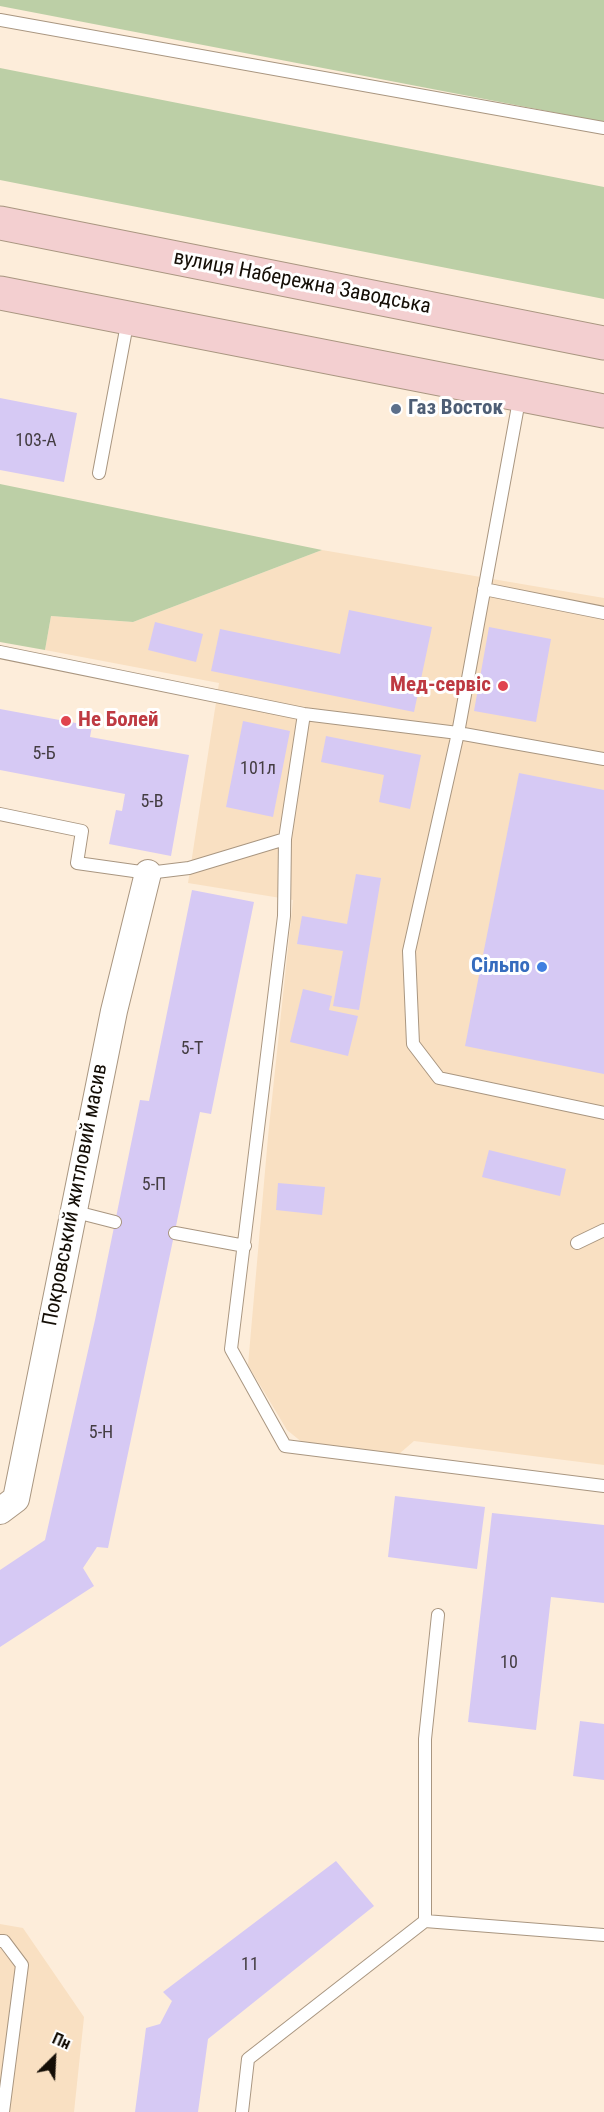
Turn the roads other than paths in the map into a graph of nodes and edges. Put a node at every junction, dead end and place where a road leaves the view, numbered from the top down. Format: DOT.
graph roads {
  1 [pos="0,20"];
  2 [pos="604,128"];
  3 [pos="0,223"];
  4 [pos="0,293"];
  5 [pos="128,318"];
  6 [pos="604,343"];
  7 [pos="520,394"];
  8 [pos="604,411"];
  9 [pos="99,474"];
  10 [pos="484,589"];
  11 [pos="604,613"];
  12 [pos="0,652"];
  13 [pos="304,714"];
  14 [pos="458,733"];
  15 [pos="604,759"];
  16 [pos="0,814"];
  17 [pos="285,839"];
  18 [pos="148,873"];
  19 [pos="604,1113"];
  20 [pos="72,1211"];
  21 [pos="115,1222"];
  22 [pos="604,1230"];
  23 [pos="175,1233"];
  24 [pos="577,1243"];
  25 [pos="245,1246"];
  26 [pos="604,1486"];
  27 [pos="0,1511"];
  28 [pos="438,1615"];
  29 [pos="425,1921"];
  30 [pos="604,1935"];
  31 [pos="0,1941"];
  32 [pos="3,2112"];
  33 [pos="242,2112"];
  1 -- 2 [label="lane"];
  3 -- 6 [label="main road, вулиця Набережна Заводська"];
  4 -- 5 [label="main road"];
  5 -- 7 [label="main road"];
  5 -- 9 [label="lane"];
  7 -- 8 [label="main road"];
  7 -- 10 [label="lane"];
  10 -- 11 [label="lane"];
  10 -- 14 [label="lane"];
  12 -- 13 [label="lane"];
  13 -- 14 [label="lane"];
  13 -- 17 [label="lane"];
  14 -- 15 [label="lane"];
  14 -- 19 [label="lane"];
  16 -- 18 [label="lane"];
  17 -- 18 [label="lane"];
  17 -- 25 [label="lane"];
  18 -- 20 [label="street, Покровський житловий масив"];
  20 -- 21 [label="lane"];
  20 -- 27 [label="street, Покровський житловий масив"];
  22 -- 24 [label="lane"];
  23 -- 25 [label="lane"];
  25 -- 26 [label="lane"];
  28 -- 29 [label="lane"];
  29 -- 30 [label="lane"];
  29 -- 33 [label="lane"];
  31 -- 32 [label="lane"];
}
